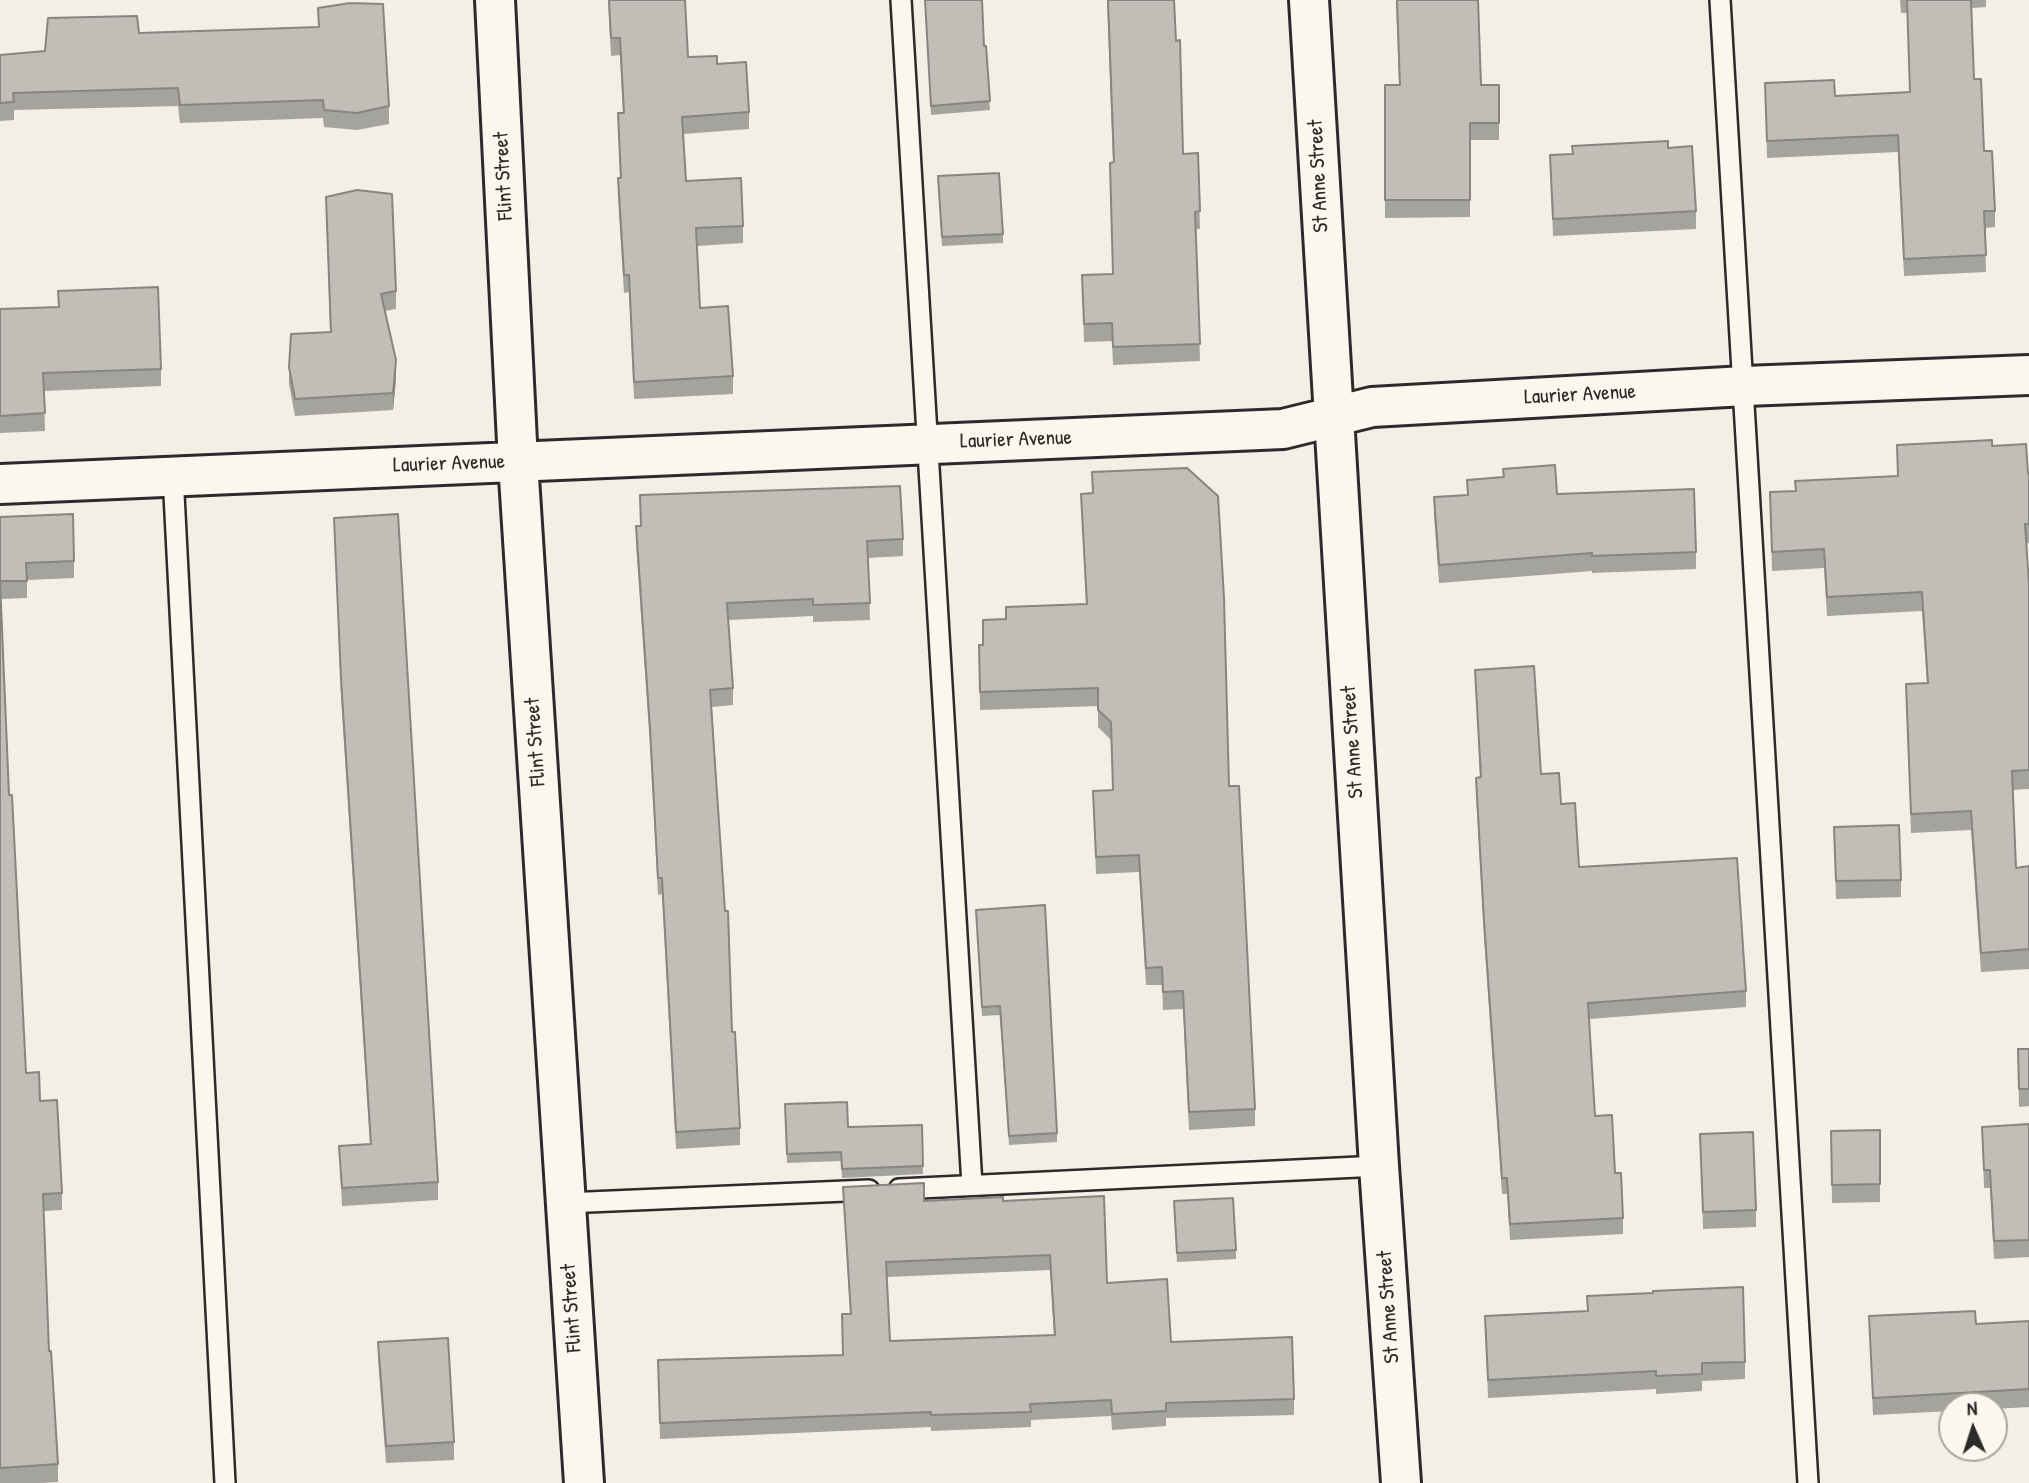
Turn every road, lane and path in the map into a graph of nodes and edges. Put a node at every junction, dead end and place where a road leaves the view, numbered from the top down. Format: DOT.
graph roads {
  1 [pos="495,0"];
  2 [pos="901,0"];
  3 [pos="1309,0"];
  4 [pos="1720,0"];
  5 [pos="2029,375"];
  6 [pos="1745,386"];
  7 [pos="1333,416"];
  8 [pos="927,443"];
  9 [pos="518,462"];
  10 [pos="173,475"];
  11 [pos="0,484"];
  12 [pos="1379,1166"];
  13 [pos="972,1185"];
  14 [pos="565,1203"];
  15 [pos="225,1483"];
  16 [pos="584,1483"];
  17 [pos="1401,1483"];
  18 [pos="1808,1483"];
  1 -- 9 [label="street, Flint Street"];
  2 -- 8 [label="lane"];
  3 -- 7 [label="street, St Anne Street"];
  4 -- 6 [label="lane"];
  5 -- 6 [label="street, Laurier Avenue"];
  6 -- 7 [label="street, Laurier Avenue"];
  6 -- 18 [label="lane"];
  7 -- 8 [label="street, Laurier Avenue"];
  7 -- 12 [label="street, St Anne Street"];
  8 -- 9 [label="street, Laurier Avenue"];
  8 -- 13 [label="lane"];
  9 -- 10 [label="street, Laurier Avenue"];
  9 -- 14 [label="street, Flint Street"];
  10 -- 11 [label="street, Laurier Avenue"];
  10 -- 15 [label="lane"];
  12 -- 13 [label="lane"];
  12 -- 17 [label="street, St Anne Street"];
  13 -- 14 [label="lane"];
  14 -- 16 [label="street, Flint Street"];
}
